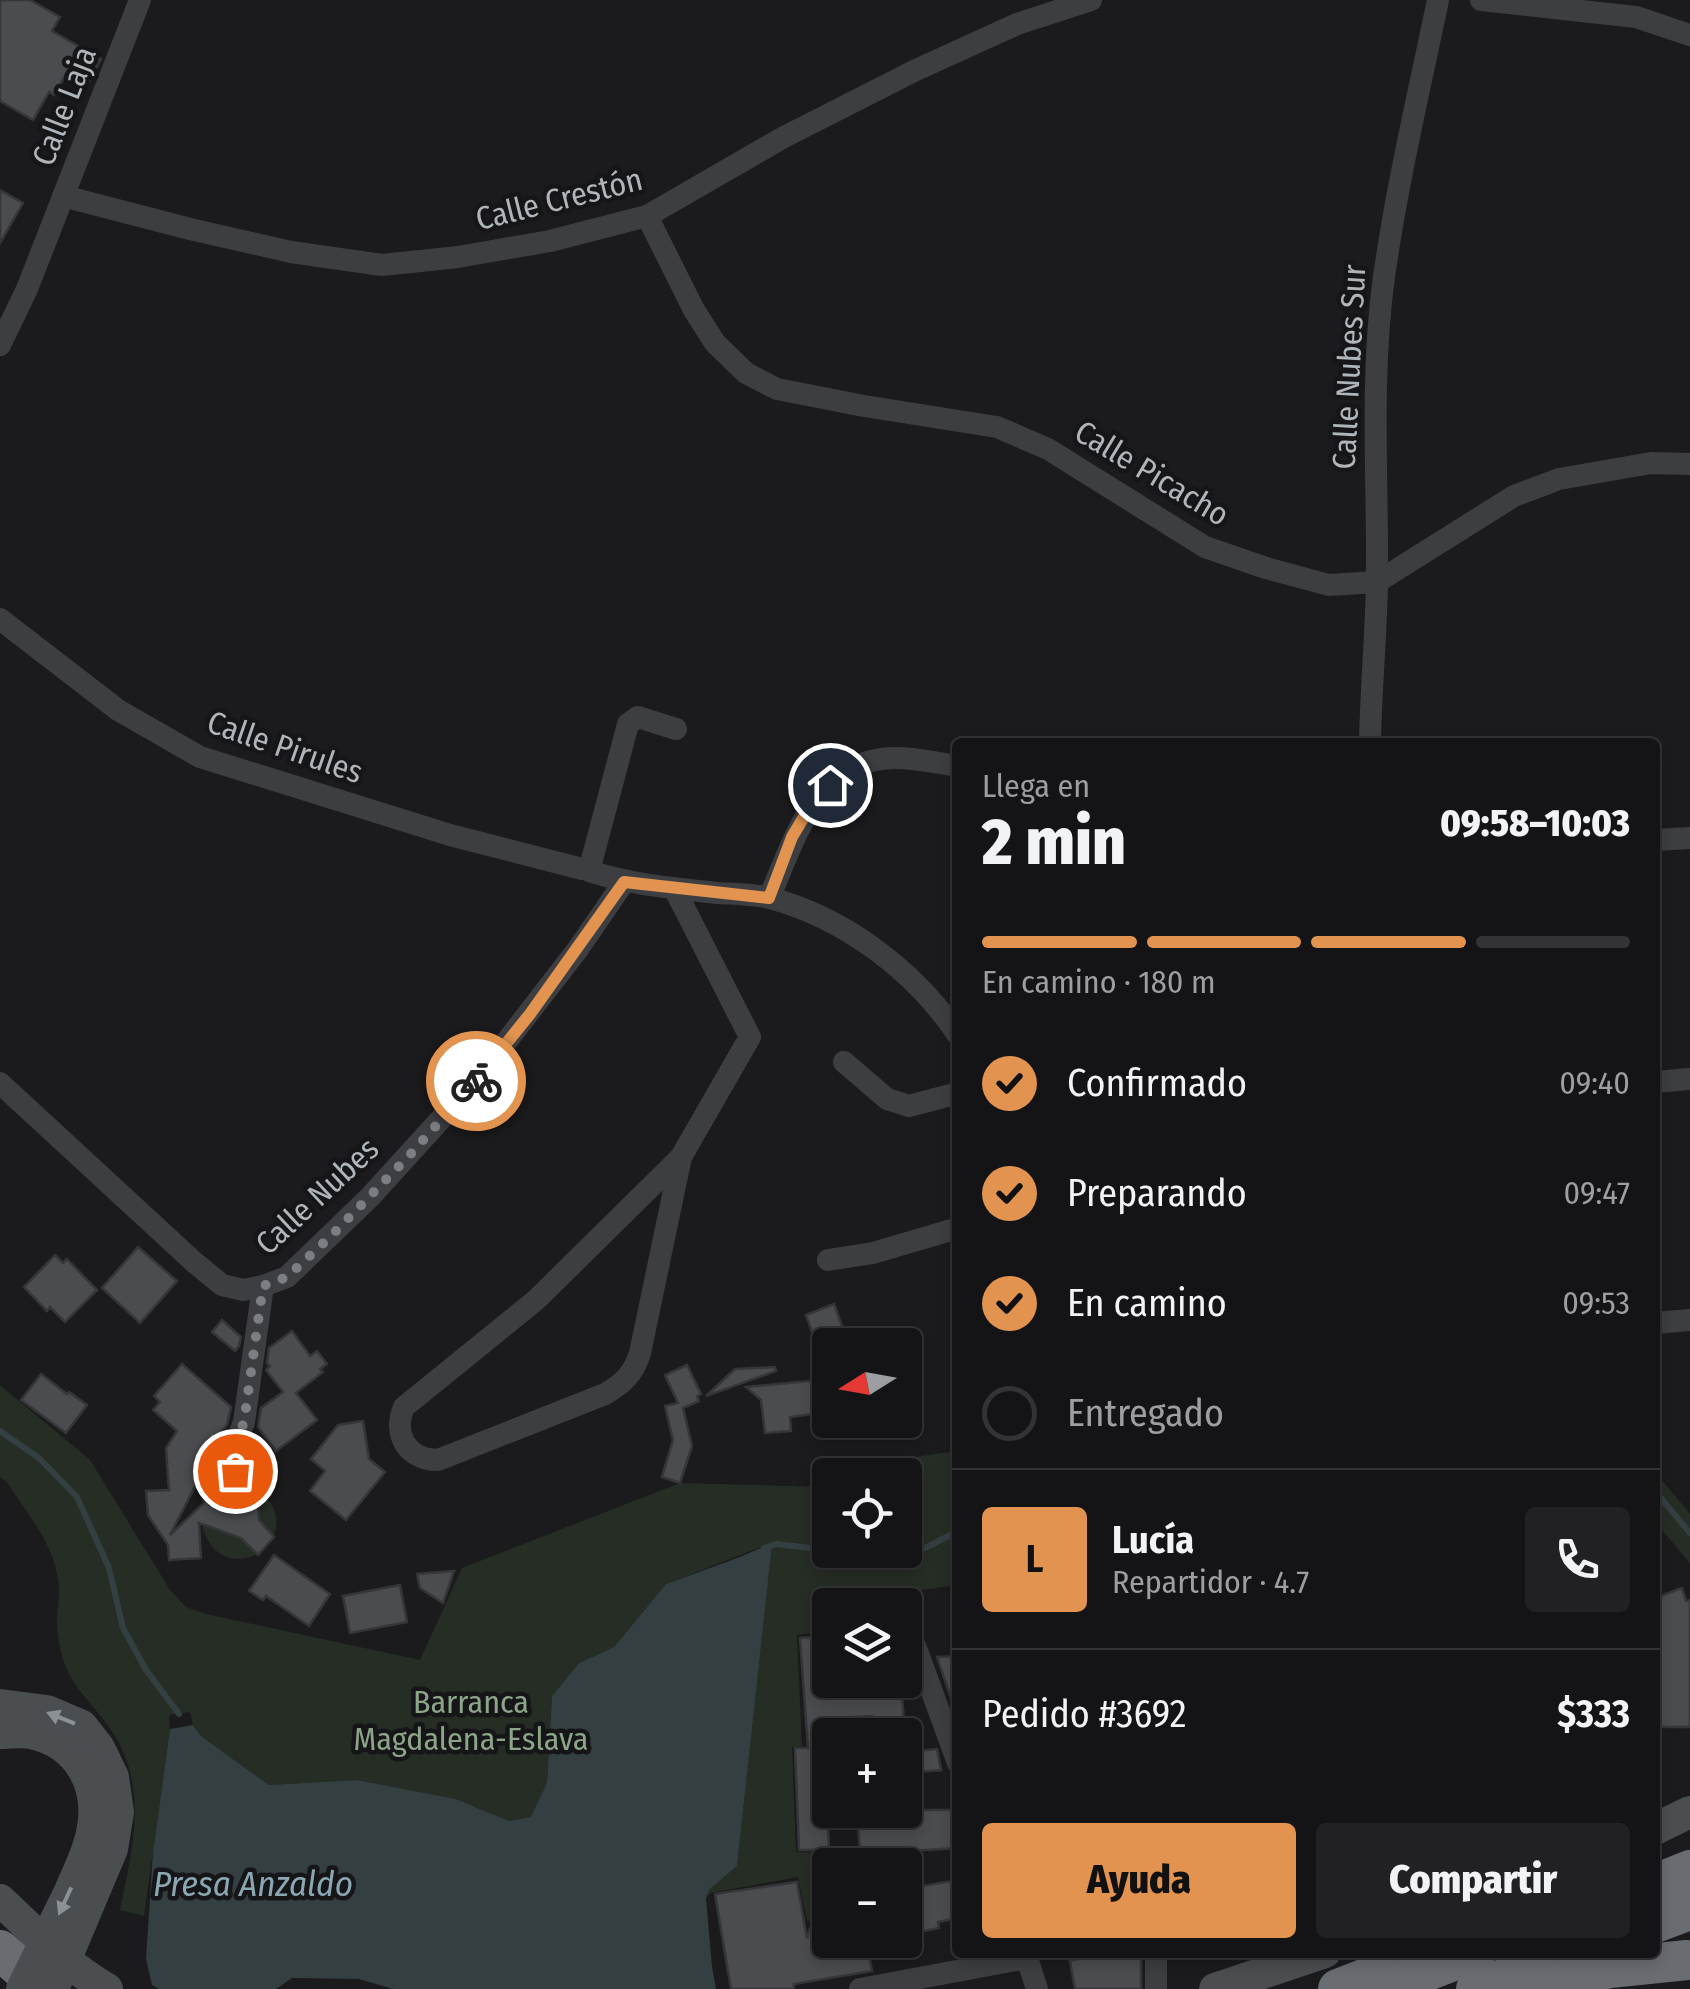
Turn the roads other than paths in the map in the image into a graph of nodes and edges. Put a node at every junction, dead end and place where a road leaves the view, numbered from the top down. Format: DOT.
graph roads {
  1 [pos="140,0"];
  2 [pos="1090,0"];
  3 [pos="1438,0"];
  4 [pos="1481,0"];
  5 [pos="1690,35"];
  6 [pos="63,196"];
  7 [pos="647,216"];
  8 [pos="0,345"];
  9 [pos="1690,464"];
  10 [pos="1377,582"];
  11 [pos="0,619"];
  12 [pos="676,728"];
  13 [pos="1370,738"];
  14 [pos="952,765"];
  15 [pos="1690,838"];
  16 [pos="1660,840"];
  17 [pos="586,870"];
  18 [pos="624,882"];
  19 [pos="674,888"];
  20 [pos="769,898"];
  21 [pos="952,1026"];
  22 [pos="844,1062"];
  23 [pos="1690,1079"];
  24 [pos="1660,1082"];
  25 [pos="0,1083"];
  26 [pos="952,1095"];
  27 [pos="681,1157"];
  28 [pos="952,1230"];
  29 [pos="828,1260"];
  30 [pos="263,1286"];
  31 [pos="1690,1320"];
  32 [pos="1660,1323"];
  33 [pos="238,1437"];
  34 [pos="922,1663"];
  35 [pos="0,1704"];
  36 [pos="0,1733"];
  37 [pos="952,1738"];
  38 [pos="1690,1812"];
  39 [pos="1660,1826"];
  40 [pos="1690,1854"];
  41 [pos="1660,1866"];
  42 [pos="1690,1870"];
  43 [pos="1660,1882"];
  44 [pos="0,1888"];
  45 [pos="1690,1894"];
  46 [pos="0,1900"];
  47 [pos="1660,1904"];
  48 [pos="1690,1910"];
  49 [pos="1660,1921"];
  50 [pos="12,1936"];
  51 [pos="1011,1958"];
  52 [pos="1027,1958"];
  53 [pos="1156,1958"];
  54 [pos="1307,1958"];
  55 [pos="1417,1958"];
  56 [pos="1461,1958"];
  57 [pos="1512,1958"];
  58 [pos="1557,1958"];
  59 [pos="1688,1959"];
  60 [pos="0,1979"];
  61 [pos="13,1989"];
  62 [pos="22,1989"];
  63 [pos="44,1989"];
  64 [pos="53,1989"];
  65 [pos="107,1989"];
  66 [pos="860,1989"];
  67 [pos="1037,1989"];
  68 [pos="1156,1989"];
  69 [pos="1214,1989"];
  70 [pos="1338,1989"];
  71 [pos="1382,1989"];
  72 [pos="1435,1989"];
  73 [pos="1476,1989"];
  74 [pos="1542,1989"];
  75 [pos="1608,1989"];
  1 -- 6 [label="street, Calle Laja"];
  2 -- 7 [label="street, Calle Crestón"];
  3 -- 10 [label="street, Calle Nubes Sur"];
  4 -- 5 [label="street"];
  6 -- 7 [label="street, Calle Crestón"];
  6 -- 8 [label="street, Calle Laja"];
  7 -- 10 [label="street, Calle Picacho"];
  9 -- 10 [label="street, Calle Picacho"];
  10 -- 13 [label="street, Calle Nubes Sur"];
  11 -- 17 [label="street, Calle Pirules"];
  12 -- 17 [label="street"];
  14 -- 20 [label="street"];
  15 -- 16 [label="street"];
  17 -- 18 [label="street, Calle Pirules"];
  18 -- 19 [label="street, Calle Pirules"];
  18 -- 30 [label="street, Calle Nubes"];
  19 -- 20 [label="street, Calle Pirules"];
  19 -- 27 [label="street"];
  20 -- 21 [label="street, Calle Pirules"];
  22 -- 26 [label="street"];
  23 -- 24 [label="street"];
  25 -- 30 [label="street, Calle Nubes"];
  27 -- 27 [label="street"];
  28 -- 29 [label="street"];
  30 -- 33 [label="street"];
  31 -- 32 [label="street"];
  34 -- 37 [label="street"];
  64 -- 35 [label="main road, one-way, bridge"];
  36 -- 62 [label="main road, one-way, bridge"];
  38 -- 39 [label="main road"];
  40 -- 41 [label="highway"];
  42 -- 43 [label="highway"];
  44 -- 50 [label="main road"];
  45 -- 47 [label="highway"];
  46 -- 50 [label="main road"];
  48 -- 49 [label="highway"];
  50 -- 63 [label="highway"];
  50 -- 65 [label="main road"];
  51 -- 66 [label="street"];
  52 -- 67 [label="street"];
  53 -- 68 [label="street"];
  54 -- 69 [label="main road"];
  55 -- 70 [label="highway"];
  56 -- 71 [label="highway"];
  57 -- 72 [label="highway"];
  58 -- 73 [label="highway"];
  59 -- 74 [label="highway"];
  59 -- 75 [label="main road"];
  60 -- 61 [label="highway"];
}
